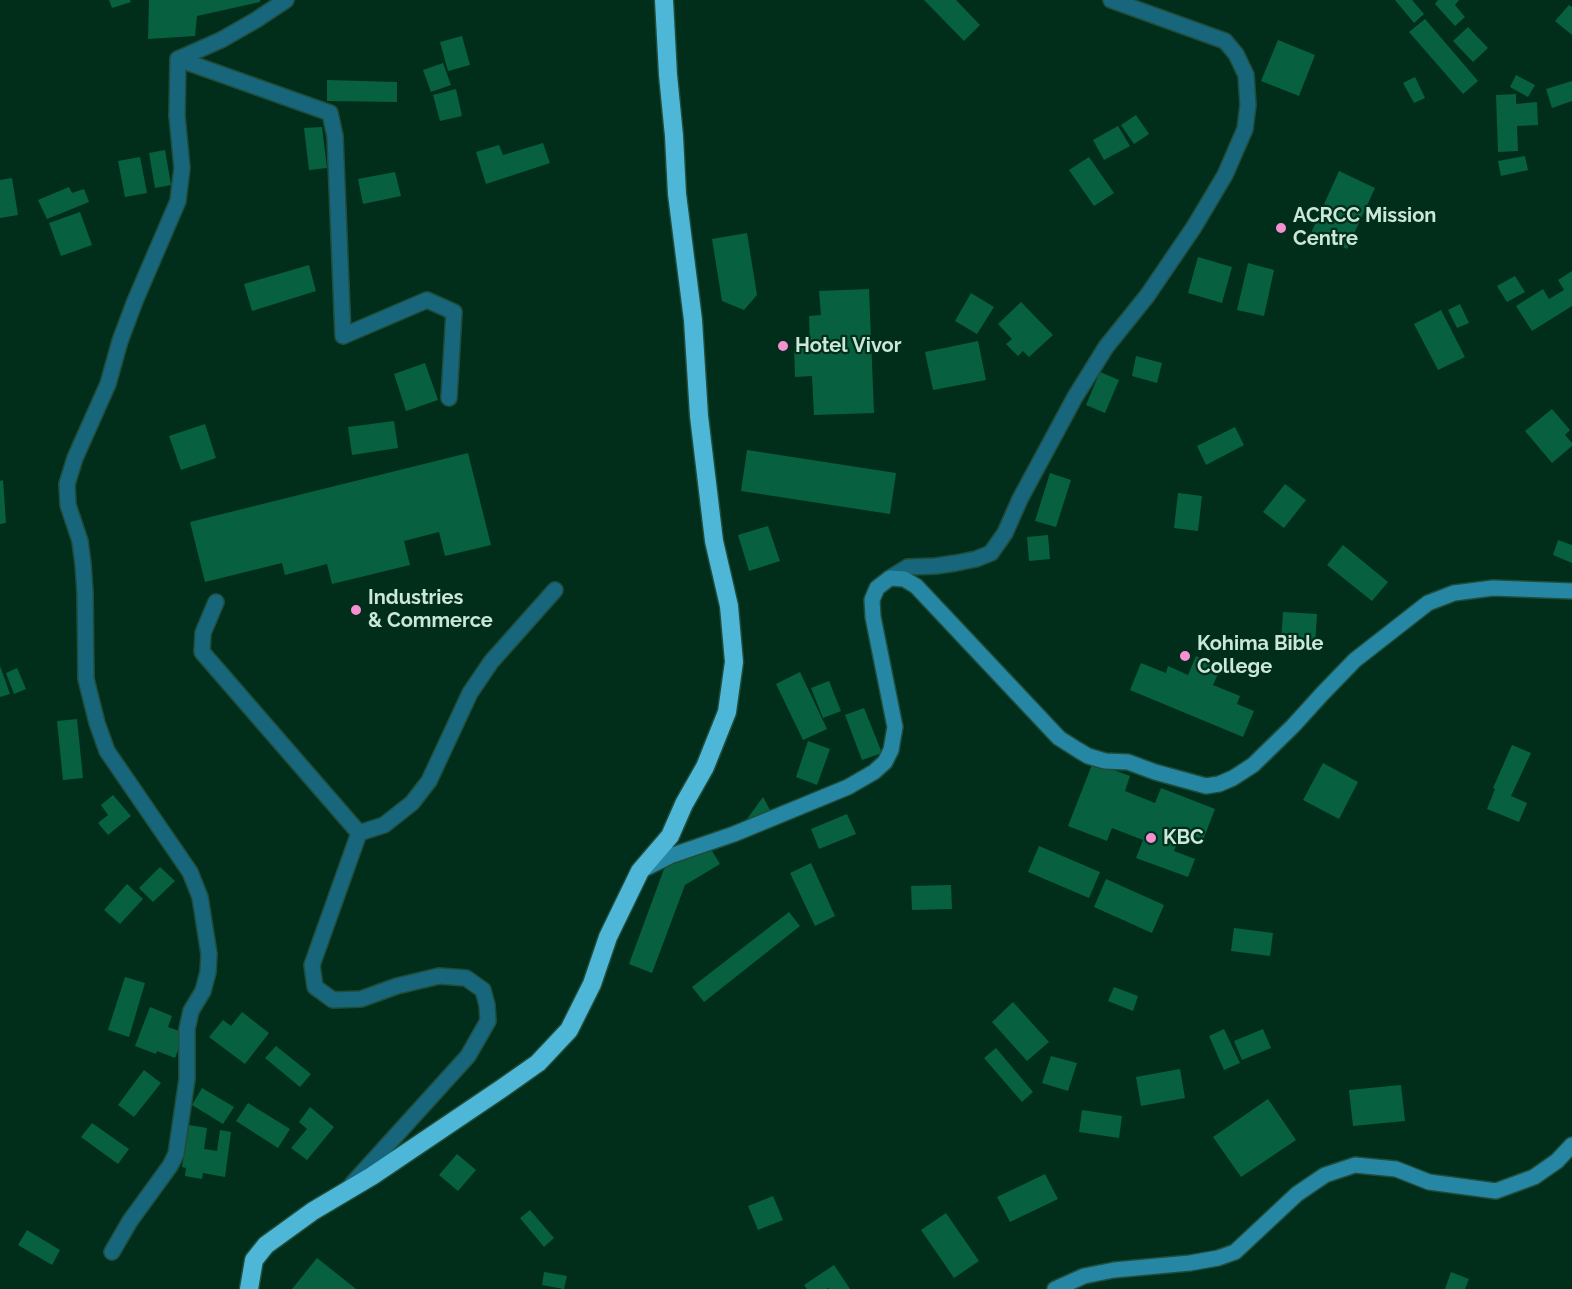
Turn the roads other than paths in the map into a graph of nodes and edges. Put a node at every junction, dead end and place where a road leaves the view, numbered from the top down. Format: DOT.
graph roads {
  1 [pos="286,0"];
  2 [pos="664,0"];
  3 [pos="1112,0"];
  4 [pos="178,59"];
  5 [pos="449,399"];
  6 [pos="890,578"];
  7 [pos="555,590"];
  8 [pos="1572,591"];
  9 [pos="216,602"];
  10 [pos="359,833"];
  11 [pos="640,871"];
  12 [pos="1572,1145"];
  13 [pos="344,1193"];
  14 [pos="112,1252"];
  15 [pos="249,1289"];
  16 [pos="1055,1289"];
  1 -- 4 [label="street"];
  2 -- 11 [label="highway"];
  3 -- 6 [label="street"];
  4 -- 5 [label="street"];
  4 -- 14 [label="street"];
  6 -- 8 [label="street"];
  6 -- 11 [label="street"];
  7 -- 10 [label="street"];
  9 -- 10 [label="street"];
  10 -- 13 [label="street"];
  11 -- 13 [label="highway"];
  12 -- 16 [label="street"];
  13 -- 15 [label="highway"];
}
